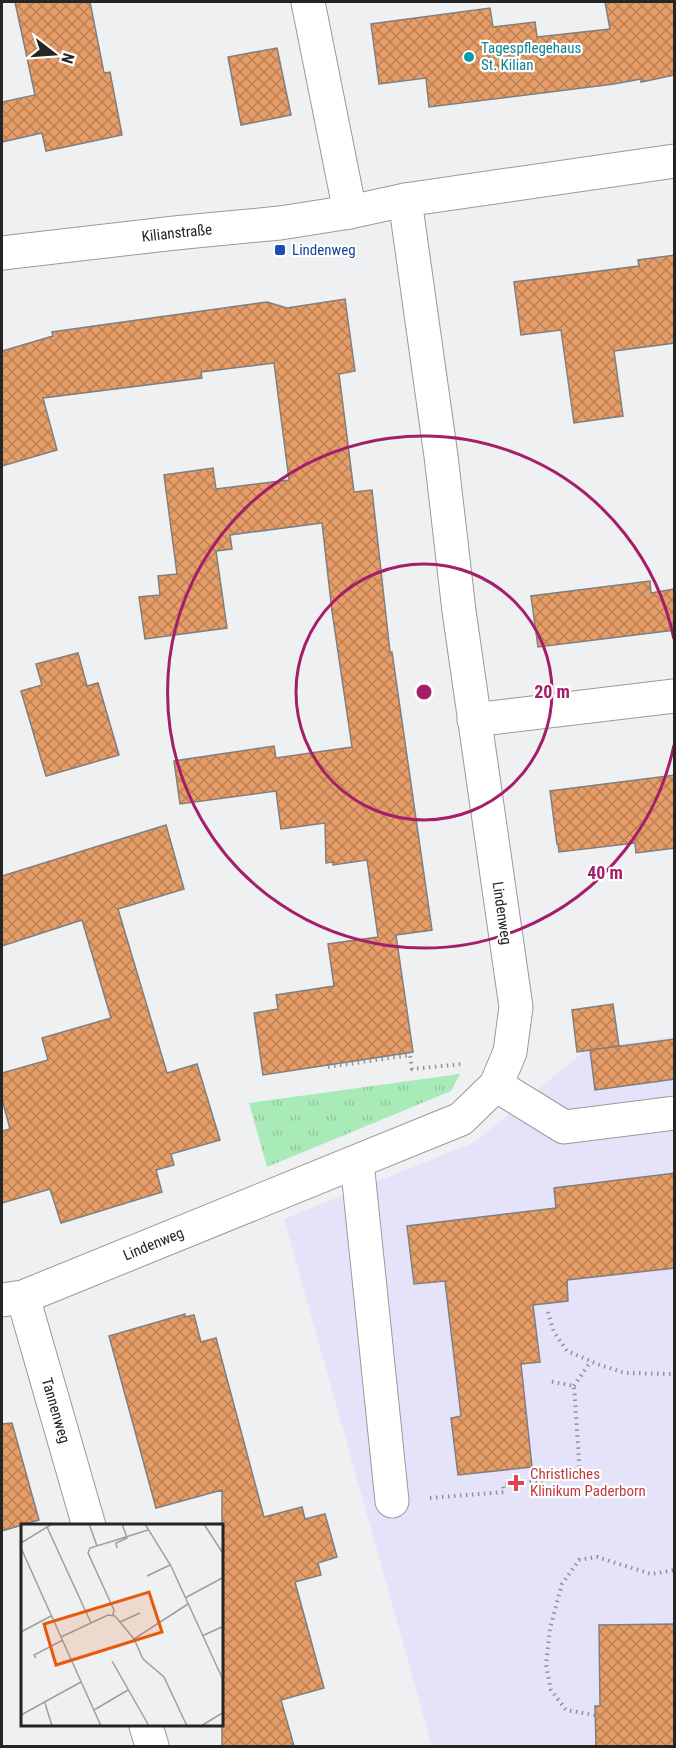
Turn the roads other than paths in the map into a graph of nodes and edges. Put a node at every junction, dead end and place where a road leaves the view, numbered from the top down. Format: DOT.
graph roads {
  1 [pos="308,2"];
  2 [pos="675,161"];
  3 [pos="405,200"];
  4 [pos="350,213"];
  5 [pos="2,254"];
  6 [pos="675,696"];
  7 [pos="474,720"];
  8 [pos="496,1085"];
  9 [pos="675,1113"];
  10 [pos="357,1162"];
  11 [pos="12,1298"];
  12 [pos="392,1501"];
  13 [pos="88,1524"];
  14 [pos="147,1727"];
  15 [pos="152,1746"];
  1 -- 4 [label="street"];
  2 -- 3 [label="street, Kilianstraße"];
  3 -- 4 [label="street, Kilianstraße"];
  3 -- 7 [label="street, Lindenweg"];
  4 -- 5 [label="street, Kilianstraße"];
  6 -- 7 [label="street"];
  7 -- 8 [label="street, Lindenweg"];
  8 -- 9 [label="street"];
  8 -- 10 [label="street, Lindenweg"];
  10 -- 11 [label="street, Lindenweg"];
  10 -- 12 [label="street"];
  11 -- 13 [label="street, Tannenweg"];
  14 -- 15 [label="street"];
}
